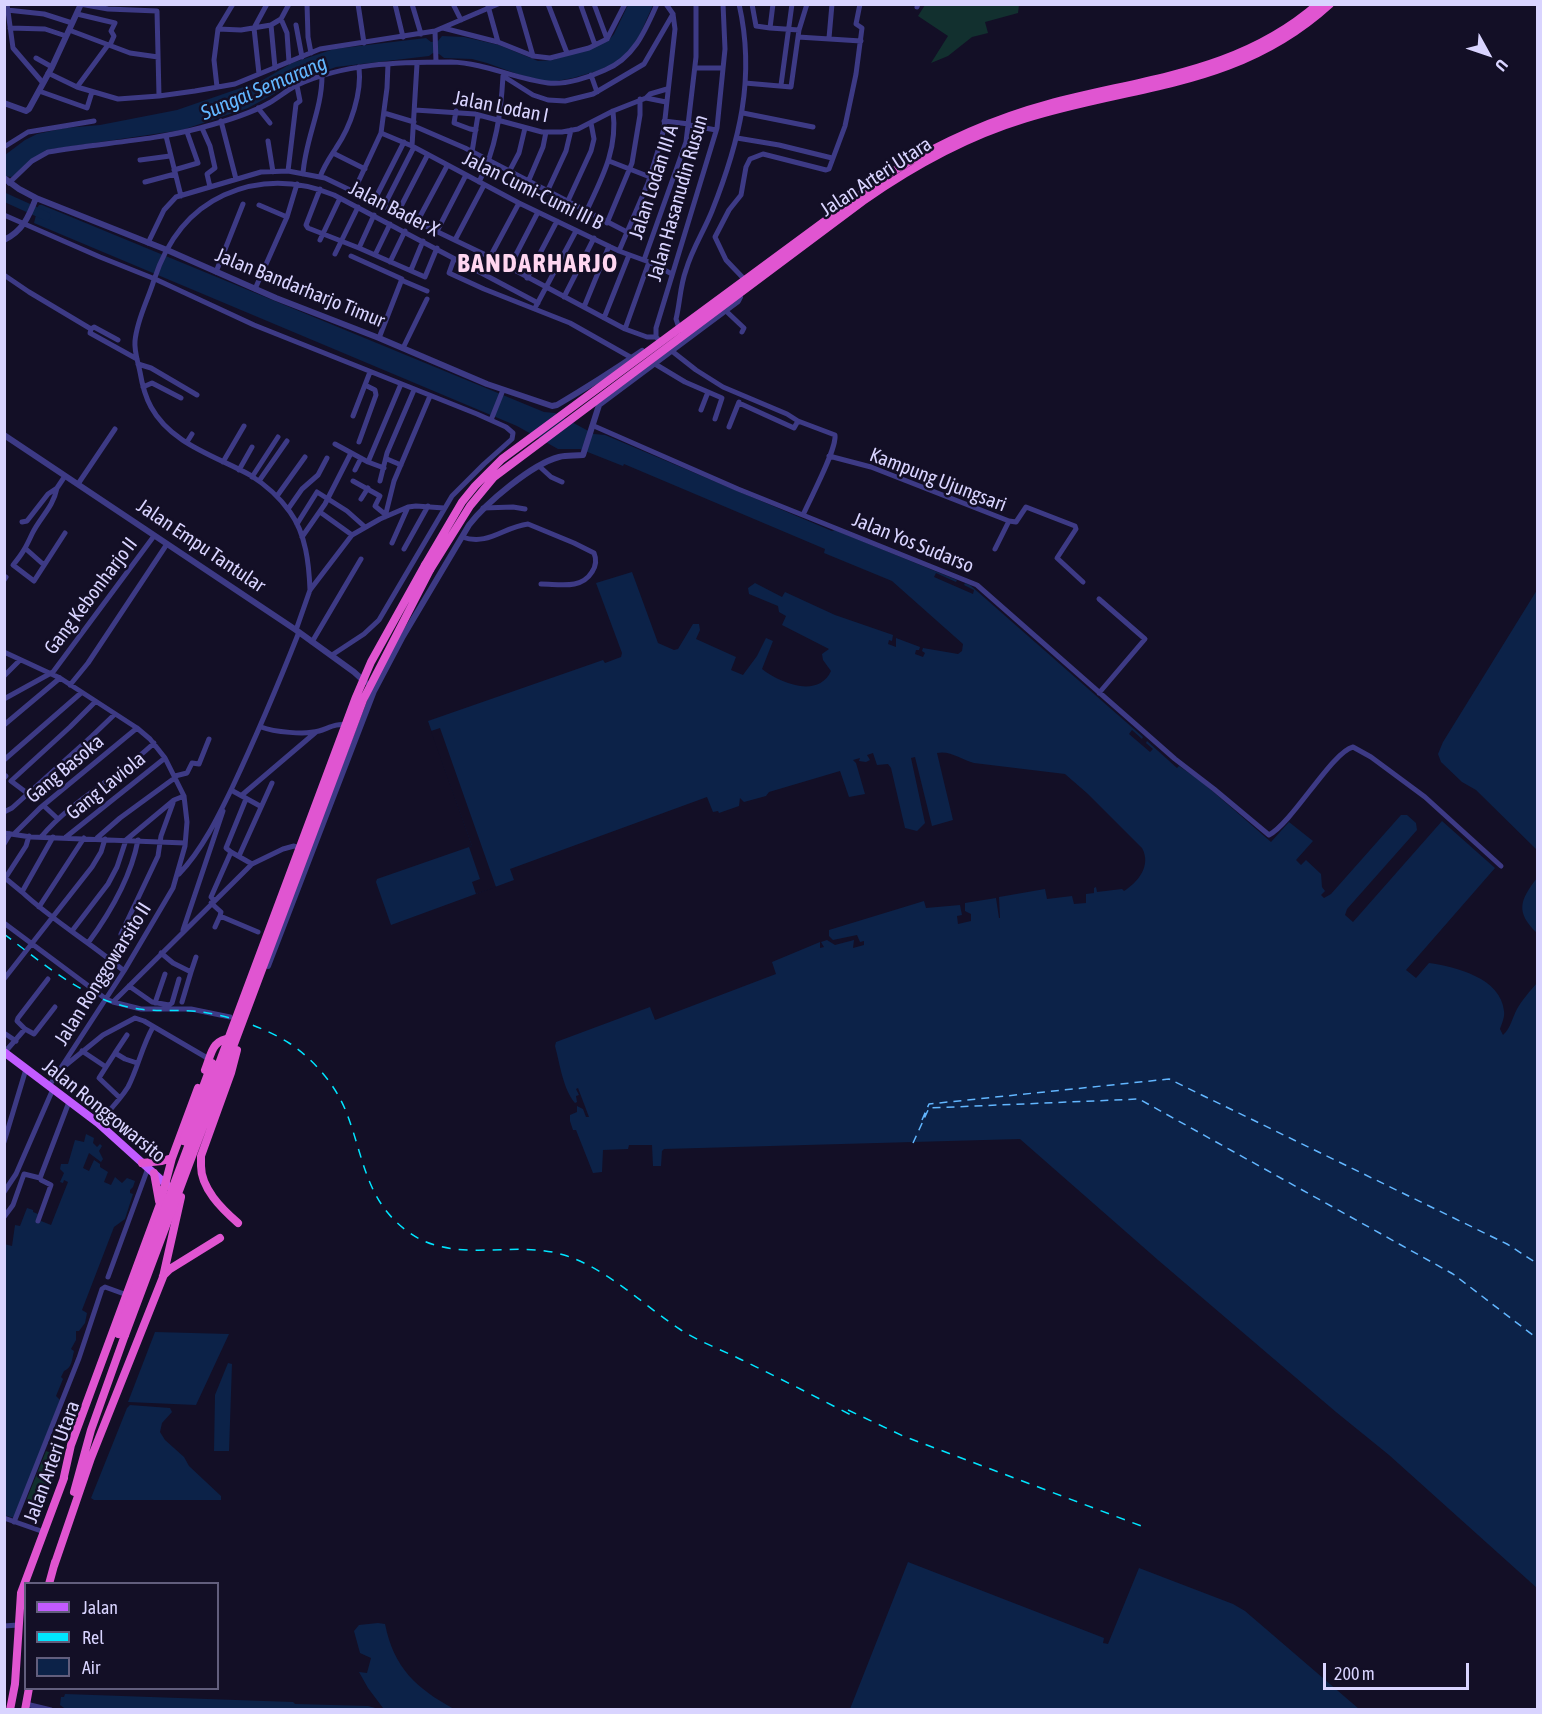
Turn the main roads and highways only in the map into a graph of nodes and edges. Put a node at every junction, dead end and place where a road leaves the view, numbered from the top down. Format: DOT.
graph roads {
  1 [pos="1318,4"];
  2 [pos="1330,4"];
  3 [pos="738,291"];
  4 [pos="663,344"];
  5 [pos="599,397"];
  6 [pos="428,567"];
  7 [pos="277,905"];
  8 [pos="242,1023"];
  9 [pos="240,1037"];
  10 [pos="5,1052"];
  11 [pos="173,1154"];
  12 [pos="148,1168"];
  13 [pos="165,1184"];
  14 [pos="181,1197"];
  15 [pos="160,1204"];
  16 [pos="238,1223"];
  17 [pos="220,1238"];
  18 [pos="163,1277"];
  19 [pos="122,1335"];
  20 [pos="63,1481"];
  21 [pos="54,1566"];
  22 [pos="25,1582"];
  23 [pos="50,1582"];
  24 [pos="24,1585"];
  25 [pos="24,1618"];
  26 [pos="18,1625"];
  27 [pos="29,1690"];
  28 [pos="8,1699"];
  29 [pos="25,1707"];
  30 [pos="10,1710"];
  1 -- 3 [label="highway, Jalan Arteri Utara"];
  2 -- 3 [label="highway, Jalan Arteri Utara"];
  3 -- 4 [label="highway, Jalan Arteri Utara"];
  4 -- 5 [label="highway, Jalan Arteri Utara"];
  4 -- 5 [label="highway, Jalan Arteri Utara"];
  5 -- 6 [label="highway, Jalan Arteri Utara"];
  6 -- 7 [label="highway, bridge"];
  6 -- 8 [label="highway, bridge"];
  7 -- 11 [label="highway, bridge"];
  7 -- 19 [label="highway, bridge"];
  8 -- 16 [label="highway, bridge"];
  8 -- 19 [label="highway, bridge"];
  9 -- 11 [label="highway"];
  10 -- 12 [label="main road, Jalan Ronggowarsito"];
  11 -- 12 [label="highway"];
  11 -- 13 [label="highway"];
  12 -- 13 [label="main road, Jalan Ronggowarsito"];
  12 -- 15 [label="highway"];
  13 -- 14 [label="main road, Jalan Ronggowarsito"];
  13 -- 15 [label="highway"];
  14 -- 18 [label="highway"];
  15 -- 20 [label="highway"];
  17 -- 18 [label="highway"];
  18 -- 21 [label="highway"];
  19 -- 20 [label="highway, Jalan Arteri Utara"];
  19 -- 21 [label="highway, Jalan Arteri Utara"];
  20 -- 22 [label="highway, Jalan Arteri Utara"];
  21 -- 23 [label="highway, Jalan Arteri Utara"];
  24 -- 26 [label="highway, Jalan Arteri Utara"];
  25 -- 26 [label="highway"];
  26 -- 28 [label="highway, Jalan Arteri Utara"];
  27 -- 29 [label="highway"];
  28 -- 30 [label="highway, Jalan Arteri Utara"];
}
